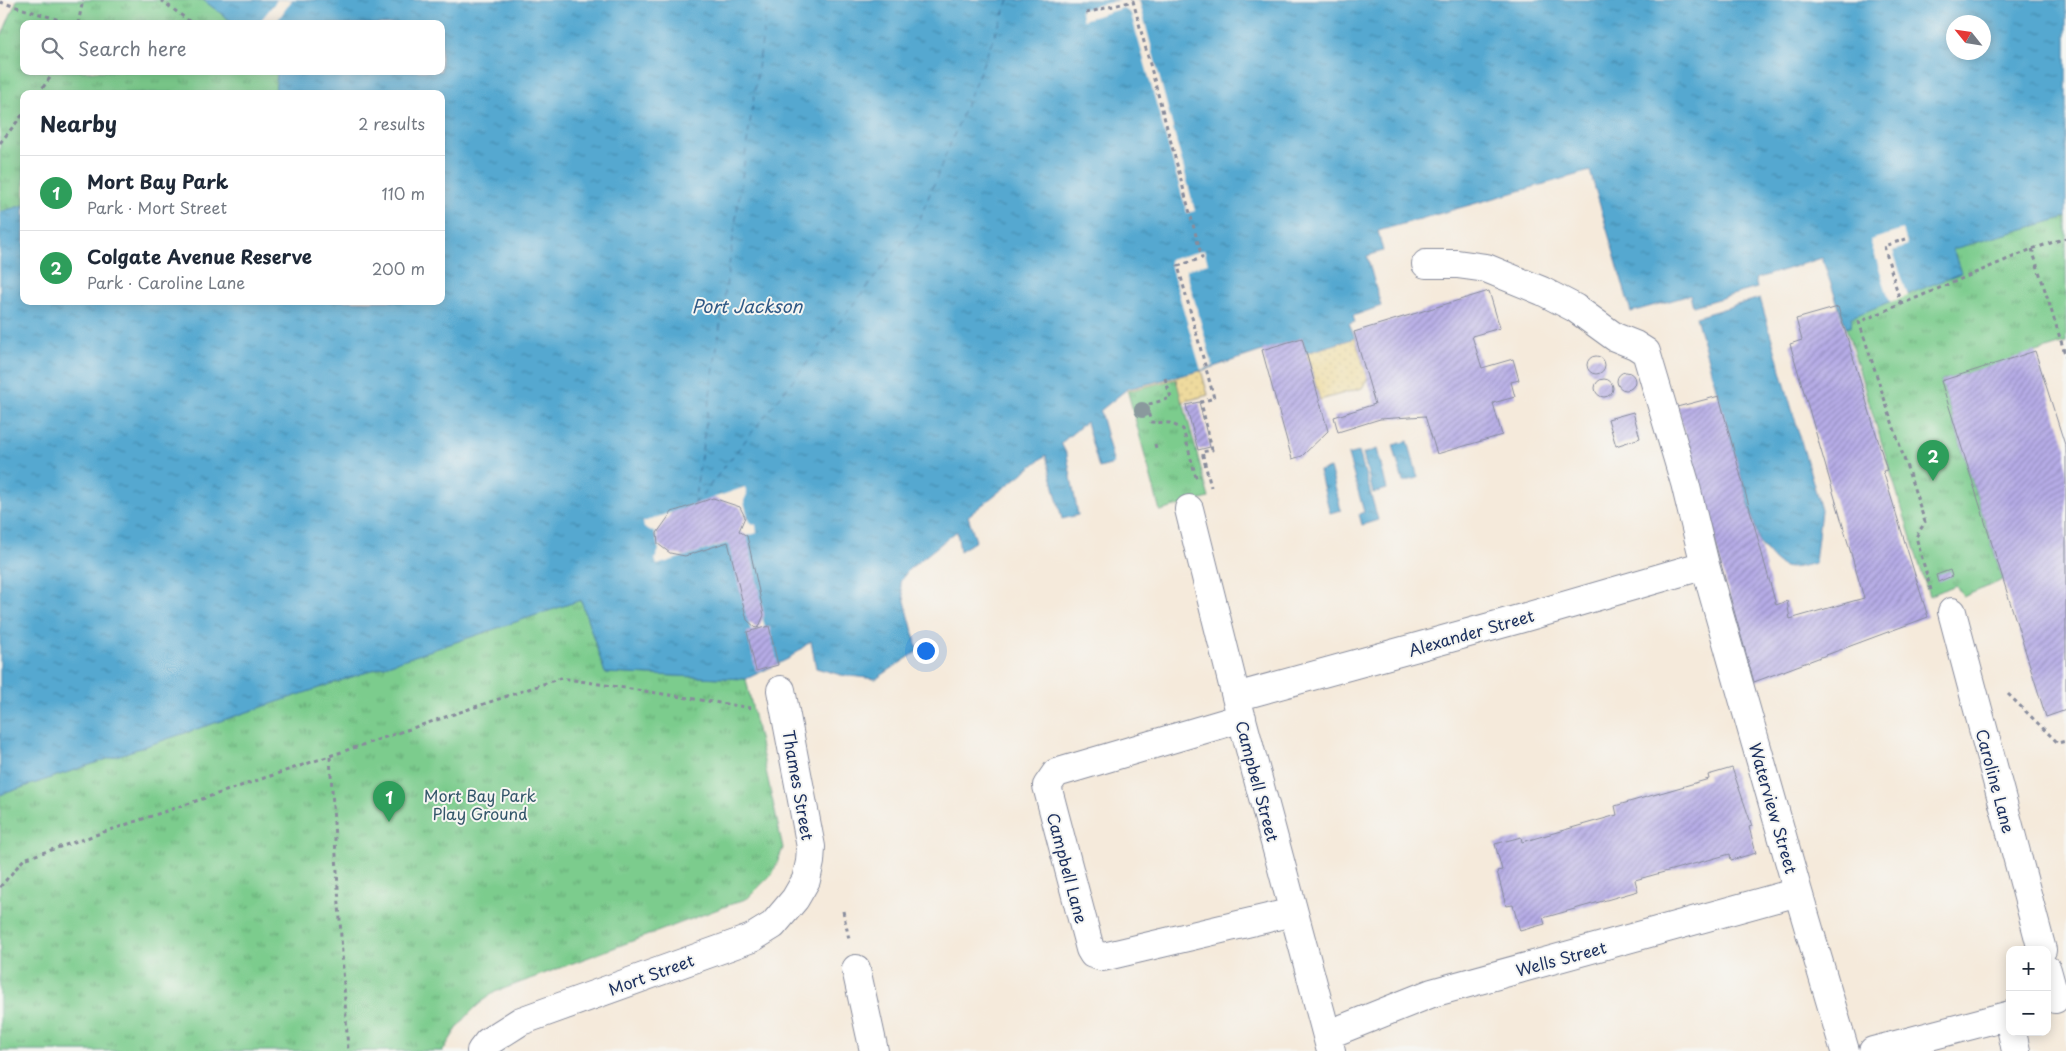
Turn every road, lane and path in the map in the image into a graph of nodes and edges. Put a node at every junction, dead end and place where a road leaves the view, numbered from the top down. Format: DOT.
graph roads {
  1 [pos="83,0"];
  2 [pos="161,0"];
  3 [pos="0,2"];
  4 [pos="1086,13"];
  5 [pos="60,20"];
  6 [pos="79,20"];
  7 [pos="188,20"];
  8 [pos="52,75"];
  9 [pos="41,90"];
  10 [pos="20,118"];
  11 [pos="0,143"];
  12 [pos="2066,238"];
  13 [pos="1906,239"];
  14 [pos="2032,249"];
  15 [pos="1426,264"];
  16 [pos="1900,304"];
  17 [pos="2066,357"];
  18 [pos="1165,378"];
  19 [pos="1155,444"];
  20 [pos="1156,448"];
  21 [pos="1213,494"];
  22 [pos="1189,509"];
  23 [pos="1705,565"];
  24 [pos="1931,590"];
  25 [pos="1952,612"];
  26 [pos="1967,674"];
  27 [pos="783,699"];
  28 [pos="1239,708"];
  29 [pos="2066,741"];
  30 [pos="330,757"];
  31 [pos="806,880"];
  32 [pos="0,887"];
  33 [pos="1798,892"];
  34 [pos="1293,912"];
  35 [pos="2041,946"];
  36 [pos="856,970"];
  37 [pos="2051,983"];
  38 [pos="2056,999"];
  39 [pos="2006,1023"];
  40 [pos="2013,1036"];
  41 [pos="1329,1043"];
  42 [pos="348,1051"];
  43 [pos="481,1051"];
  44 [pos="874,1051"];
  45 [pos="1846,1051"];
  46 [pos="1873,1051"];
  47 [pos="2016,1051"];
  1 -- 6 [label="path"];
  2 -- 7 [label="path"];
  3 -- 5 [label="path"];
  4 -- 21 [label="path"];
  8 -- 9 [label="path"];
  10 -- 11 [label="path"];
  12 -- 14 [label="path"];
  13 -- 16 [label="path"];
  14 -- 16 [label="path"];
  14 -- 17 [label="path"];
  15 -- 23 [label="street, Waterview Street"];
  16 -- 24 [label="path"];
  18 -- 22 [label="path"];
  19 -- 20 [label="path"];
  22 -- 28 [label="street, Campbell Street"];
  23 -- 28 [label="street, Alexander Street"];
  23 -- 33 [label="street, Waterview Street"];
  25 -- 26 [label="street, Caroline Lane"];
  26 -- 29 [label="path"];
  26 -- 35 [label="street, Caroline Lane"];
  27 -- 30 [label="path"];
  27 -- 31 [label="street, Thames Street"];
  28 -- 34 [label="street, Campbell Street"];
  28 -- 34 [label="street, Campbell Lane"];
  30 -- 32 [label="path"];
  30 -- 42 [label="path"];
  31 -- 43 [label="street, Mort Street"];
  33 -- 41 [label="street, Wells Street"];
  33 -- 45 [label="street, Waterview Street"];
  34 -- 41 [label="street, Campbell Street"];
  36 -- 44 [label="street"];
  37 -- 38 [label="street"];
  39 -- 46 [label="street"];
  40 -- 47 [label="street"];
}
